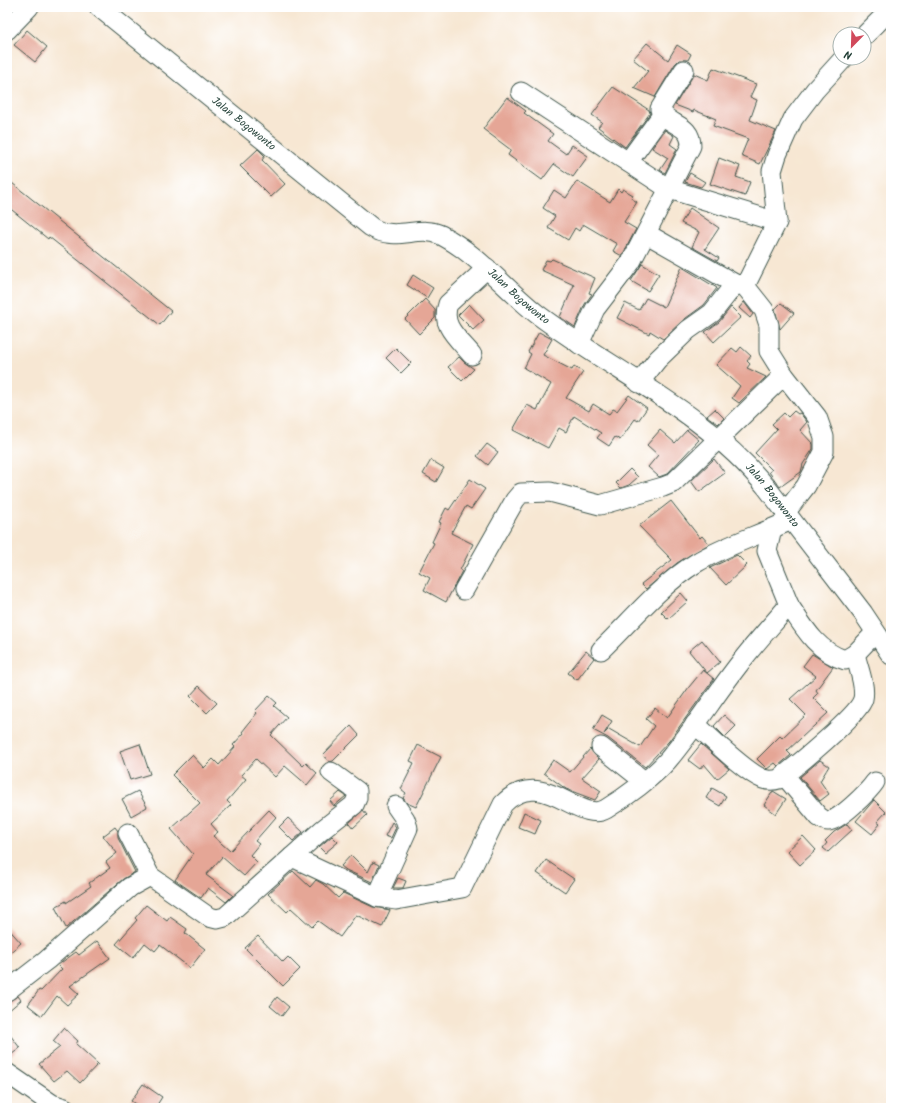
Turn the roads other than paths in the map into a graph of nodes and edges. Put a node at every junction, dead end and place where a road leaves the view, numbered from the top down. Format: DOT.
graph roads {
  1 [pos="29,7"];
  2 [pos="99,7"];
  3 [pos="891,9"];
  4 [pos="872,28"];
  5 [pos="7,30"];
  6 [pos="837,66"];
  7 [pos="684,70"];
  8 [pos="521,92"];
  9 [pos="662,115"];
  10 [pos="628,162"];
  11 [pos="669,189"];
  12 [pos="777,222"];
  13 [pos="647,234"];
  14 [pos="487,268"];
  15 [pos="740,285"];
  16 [pos="579,344"];
  17 [pos="472,355"];
  18 [pos="784,376"];
  19 [pos="639,383"];
  20 [pos="720,438"];
  21 [pos="788,516"];
  22 [pos="772,529"];
  23 [pos="464,590"];
  24 [pos="789,605"];
  25 [pos="875,633"];
  26 [pos="601,650"];
  27 [pos="855,654"];
  28 [pos="891,655"];
  29 [pos="695,724"];
  30 [pos="601,747"];
  31 [pos="331,772"];
  32 [pos="784,775"];
  33 [pos="644,781"];
  34 [pos="875,782"];
  35 [pos="396,806"];
  36 [pos="128,833"];
  37 [pos="292,857"];
  38 [pos="150,876"];
  39 [pos="377,898"];
  40 [pos="7,991"];
  41 [pos="7,1073"];
  42 [pos="65,1108"];
  1 -- 5 [label="street"];
  2 -- 14 [label="street, Jalan Bogowonto"];
  3 -- 4 [label="street"];
  6 -- 12 [label="street"];
  7 -- 9 [label="street"];
  8 -- 10 [label="street"];
  9 -- 10 [label="street"];
  9 -- 11 [label="street"];
  10 -- 11 [label="street"];
  11 -- 12 [label="street"];
  11 -- 13 [label="street"];
  12 -- 15 [label="street"];
  13 -- 15 [label="street"];
  13 -- 16 [label="street"];
  14 -- 16 [label="street, Jalan Bogowonto"];
  14 -- 17 [label="street"];
  15 -- 18 [label="street"];
  15 -- 19 [label="street"];
  16 -- 19 [label="street, Jalan Bogowonto"];
  18 -- 20 [label="street"];
  18 -- 21 [label="street"];
  19 -- 20 [label="street, Jalan Bogowonto"];
  20 -- 21 [label="street, Jalan Bogowonto"];
  20 -- 23 [label="street"];
  21 -- 22 [label="street"];
  21 -- 25 [label="street, Jalan Bogowonto"];
  22 -- 24 [label="street"];
  22 -- 26 [label="street"];
  24 -- 27 [label="street"];
  24 -- 29 [label="street"];
  25 -- 27 [label="street"];
  25 -- 28 [label="street, Jalan Bogowonto"];
  27 -- 32 [label="street"];
  29 -- 32 [label="street"];
  29 -- 33 [label="street"];
  30 -- 33 [label="street"];
  31 -- 37 [label="street"];
  32 -- 34 [label="street"];
  33 -- 39 [label="street"];
  35 -- 39 [label="street"];
  36 -- 38 [label="street"];
  37 -- 38 [label="street"];
  37 -- 39 [label="street"];
  38 -- 40 [label="street"];
  41 -- 42 [label="street"];
}
